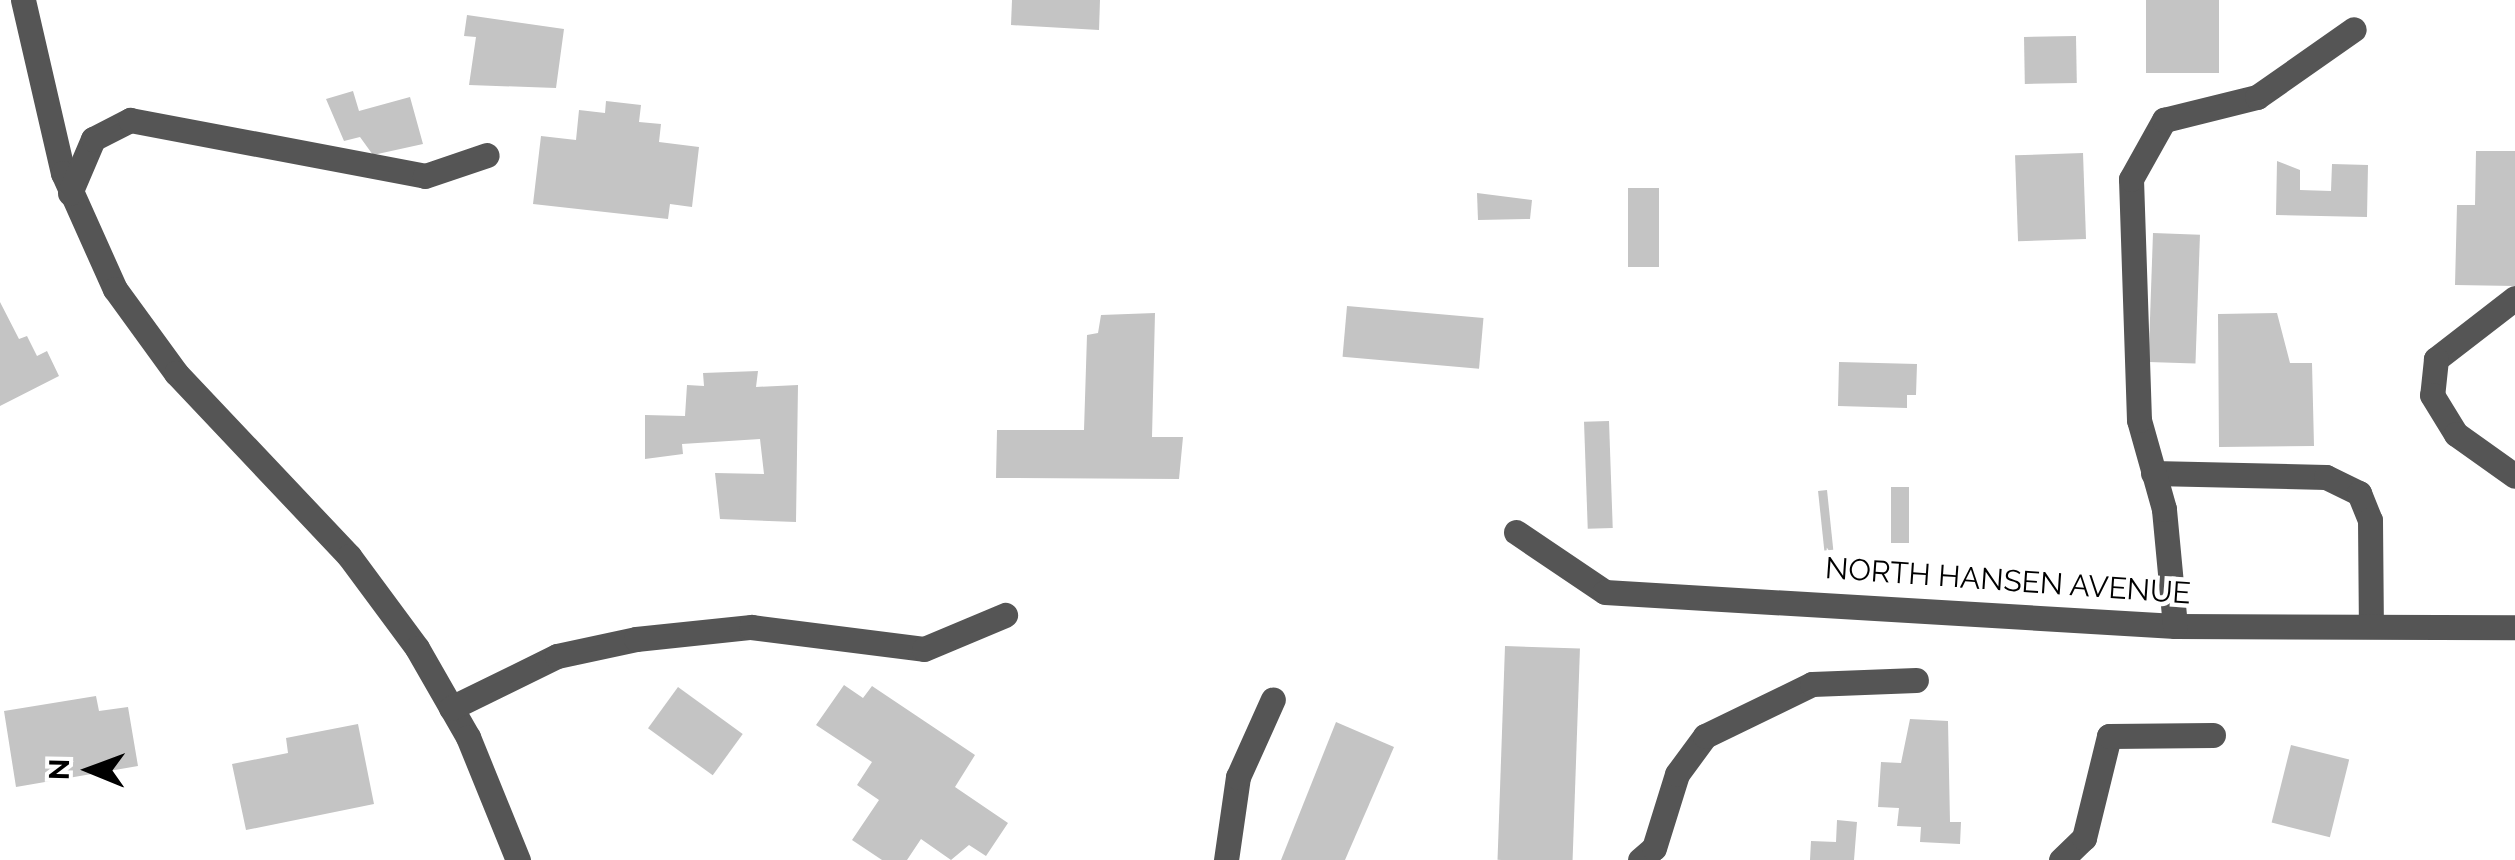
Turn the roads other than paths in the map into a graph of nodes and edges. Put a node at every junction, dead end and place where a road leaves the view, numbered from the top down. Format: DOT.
graph roads {
  1 [pos="22,0"];
  2 [pos="2354,28"];
  3 [pos="487,155"];
  4 [pos="70,193"];
  5 [pos="2515,298"];
  6 [pos="2153,472"];
  7 [pos="2515,476"];
  8 [pos="1516,532"];
  9 [pos="1005,615"];
  10 [pos="2175,626"];
  11 [pos="2372,626"];
  12 [pos="2515,627"];
  13 [pos="1916,680"];
  14 [pos="1272,699"];
  15 [pos="451,708"];
  16 [pos="2212,735"];
  17 [pos="514,859"];
  18 [pos="1226,860"];
  19 [pos="1640,860"];
  20 [pos="2060,860"];
  1 -- 4 [label="street"];
  2 -- 6 [label="street"];
  3 -- 4 [label="street"];
  4 -- 15 [label="street"];
  5 -- 7 [label="street"];
  6 -- 10 [label="street"];
  6 -- 11 [label="street"];
  8 -- 10 [label="street, NORTH HANSEN AVENUE"];
  9 -- 15 [label="street"];
  10 -- 11 [label="street, NORTH HANSEN AVENUE"];
  11 -- 12 [label="street, NORTH HANSEN AVENUE"];
  13 -- 19 [label="street"];
  14 -- 18 [label="street"];
  15 -- 17 [label="street"];
  16 -- 20 [label="street"];
}
